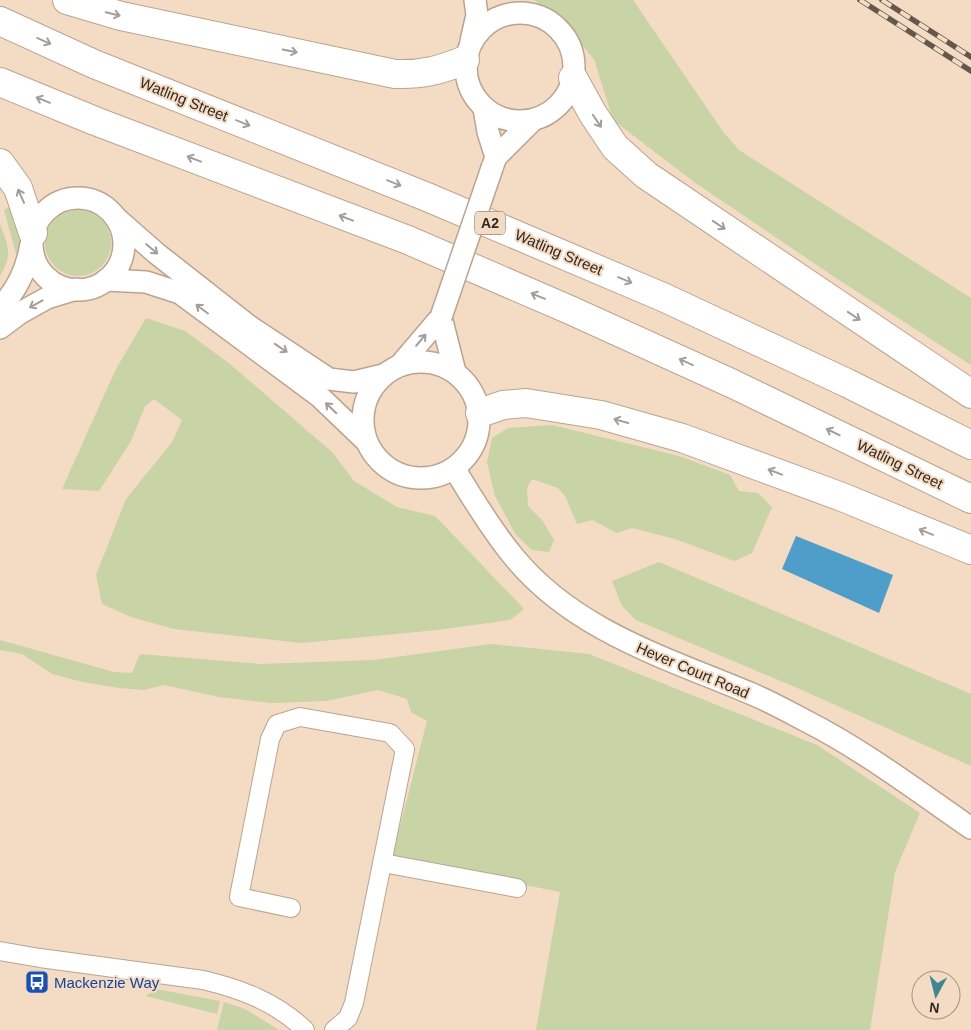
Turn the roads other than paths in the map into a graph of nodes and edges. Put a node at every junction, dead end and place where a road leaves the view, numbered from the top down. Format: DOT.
graph roads {
  1 [pos="67,0"];
  2 [pos="132,0"];
  3 [pos="475,0"];
  4 [pos="500,0"];
  5 [pos="523,13"];
  6 [pos="0,21"];
  7 [pos="263,45"];
  8 [pos="468,52"];
  9 [pos="573,78"];
  10 [pos="0,82"];
  11 [pos="484,108"];
  12 [pos="533,120"];
  13 [pos="0,162"];
  14 [pos="494,162"];
  15 [pos="115,217"];
  16 [pos="34,233"];
  17 [pos="106,280"];
  18 [pos="76,289"];
  19 [pos="0,308"];
  20 [pos="441,316"];
  21 [pos="0,328"];
  22 [pos="392,370"];
  23 [pos="455,372"];
  24 [pos="971,394"];
  25 [pos="480,413"];
  26 [pos="366,441"];
  27 [pos="971,445"];
  28 [pos="454,468"];
  29 [pos="971,499"];
  30 [pos="971,550"];
  31 [pos="971,828"];
  32 [pos="383,863"];
  33 [pos="517,888"];
  34 [pos="291,908"];
  35 [pos="0,951"];
  36 [pos="305,1030"];
  37 [pos="334,1030"];
  1 -- 7 [label="highway, one-way"];
  2 -- 7 [label="highway"];
  3 -- 8 [label="street"];
  4 -- 5 [label="street"];
  5 -- 8 [label="street"];
  5 -- 9 [label="street"];
  6 -- 27 [label="highway, Watling Street / A2, one-way"];
  7 -- 8 [label="highway, one-way"];
  8 -- 11 [label="street"];
  9 -- 12 [label="street"];
  9 -- 24 [label="highway, one-way"];
  29 -- 10 [label="highway, Watling Street, one-way"];
  11 -- 12 [label="street"];
  11 -- 14 [label="street"];
  12 -- 14 [label="street"];
  16 -- 13 [label="highway, one-way"];
  14 -- 20 [label="street, bridge"];
  15 -- 16 [label="street"];
  15 -- 17 [label="street"];
  15 -- 22 [label="street, one-way"];
  16 -- 18 [label="street"];
  16 -- 19 [label="street"];
  17 -- 18 [label="street"];
  26 -- 17 [label="street, one-way"];
  18 -- 21 [label="street, one-way"];
  22 -- 20 [label="street, one-way"];
  20 -- 23 [label="street"];
  22 -- 23 [label="street"];
  22 -- 26 [label="street"];
  23 -- 25 [label="street"];
  25 -- 28 [label="street"];
  30 -- 25 [label="highway, one-way"];
  26 -- 28 [label="street"];
  28 -- 31 [label="street, Hever Court Road"];
  32 -- 33 [label="street"];
  32 -- 34 [label="street"];
  32 -- 37 [label="street"];
  35 -- 36 [label="street"];
}
